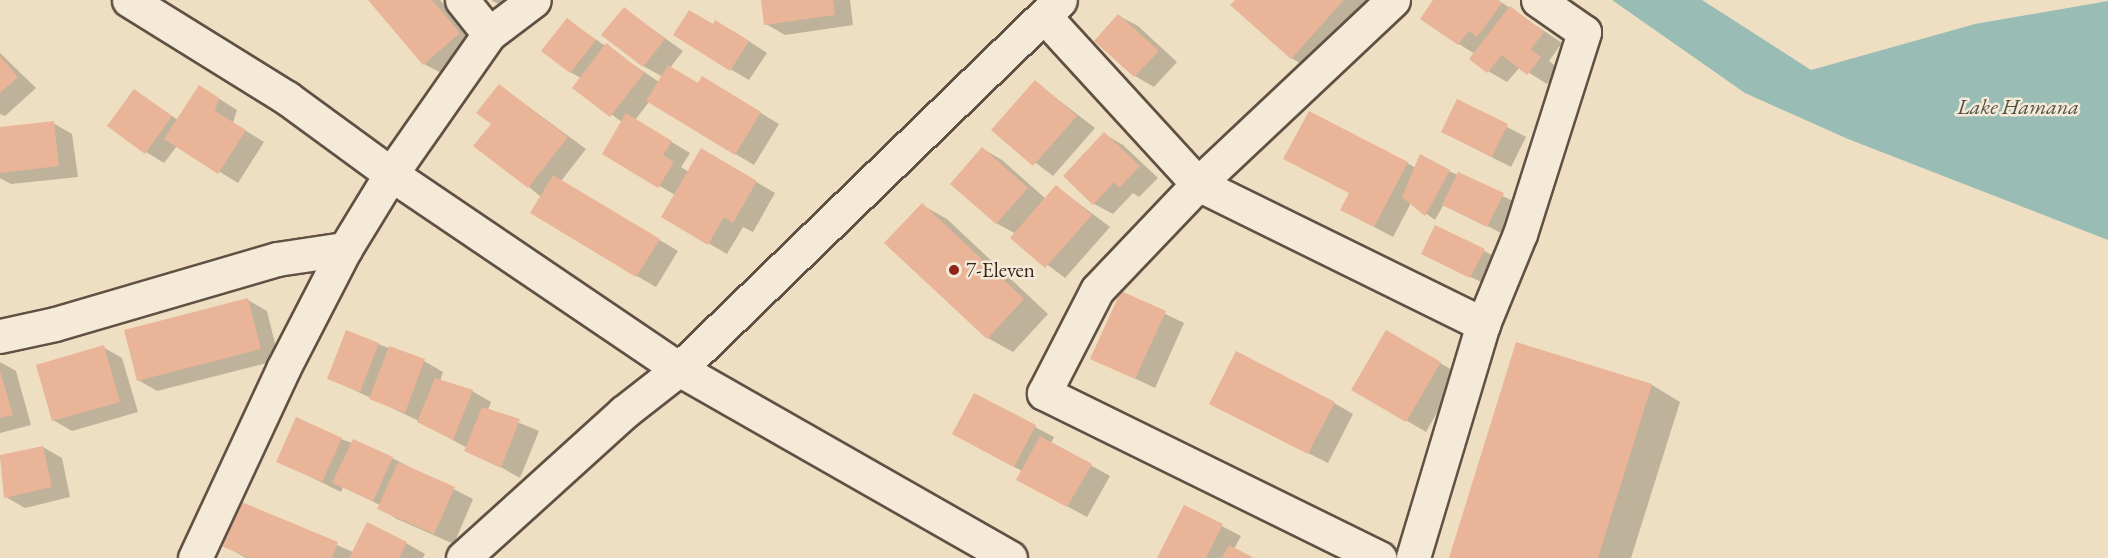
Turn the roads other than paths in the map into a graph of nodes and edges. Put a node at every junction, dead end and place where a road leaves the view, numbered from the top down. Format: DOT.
graph roads {
  1 [pos="129,0"];
  2 [pos="462,0"];
  3 [pos="534,0"];
  4 [pos="1393,0"];
  5 [pos="1538,0"];
  6 [pos="1052,8"];
  7 [pos="489,33"];
  8 [pos="391,174"];
  9 [pos="1198,184"];
  10 [pos="345,249"];
  11 [pos="1483,324"];
  12 [pos="0,336"];
  13 [pos="679,369"];
  14 [pos="195,558"];
  15 [pos="463,558"];
  16 [pos="1010,558"];
  17 [pos="1380,558"];
  18 [pos="1413,558"];
  1 -- 8 [label="street"];
  2 -- 7 [label="street"];
  3 -- 7 [label="street"];
  4 -- 9 [label="street"];
  5 -- 11 [label="street"];
  6 -- 9 [label="street"];
  6 -- 13 [label="street"];
  7 -- 8 [label="street"];
  8 -- 10 [label="street"];
  8 -- 13 [label="street"];
  9 -- 11 [label="street"];
  9 -- 17 [label="street"];
  10 -- 12 [label="street"];
  10 -- 14 [label="street"];
  11 -- 18 [label="street"];
  13 -- 15 [label="street"];
  13 -- 16 [label="street"];
}
